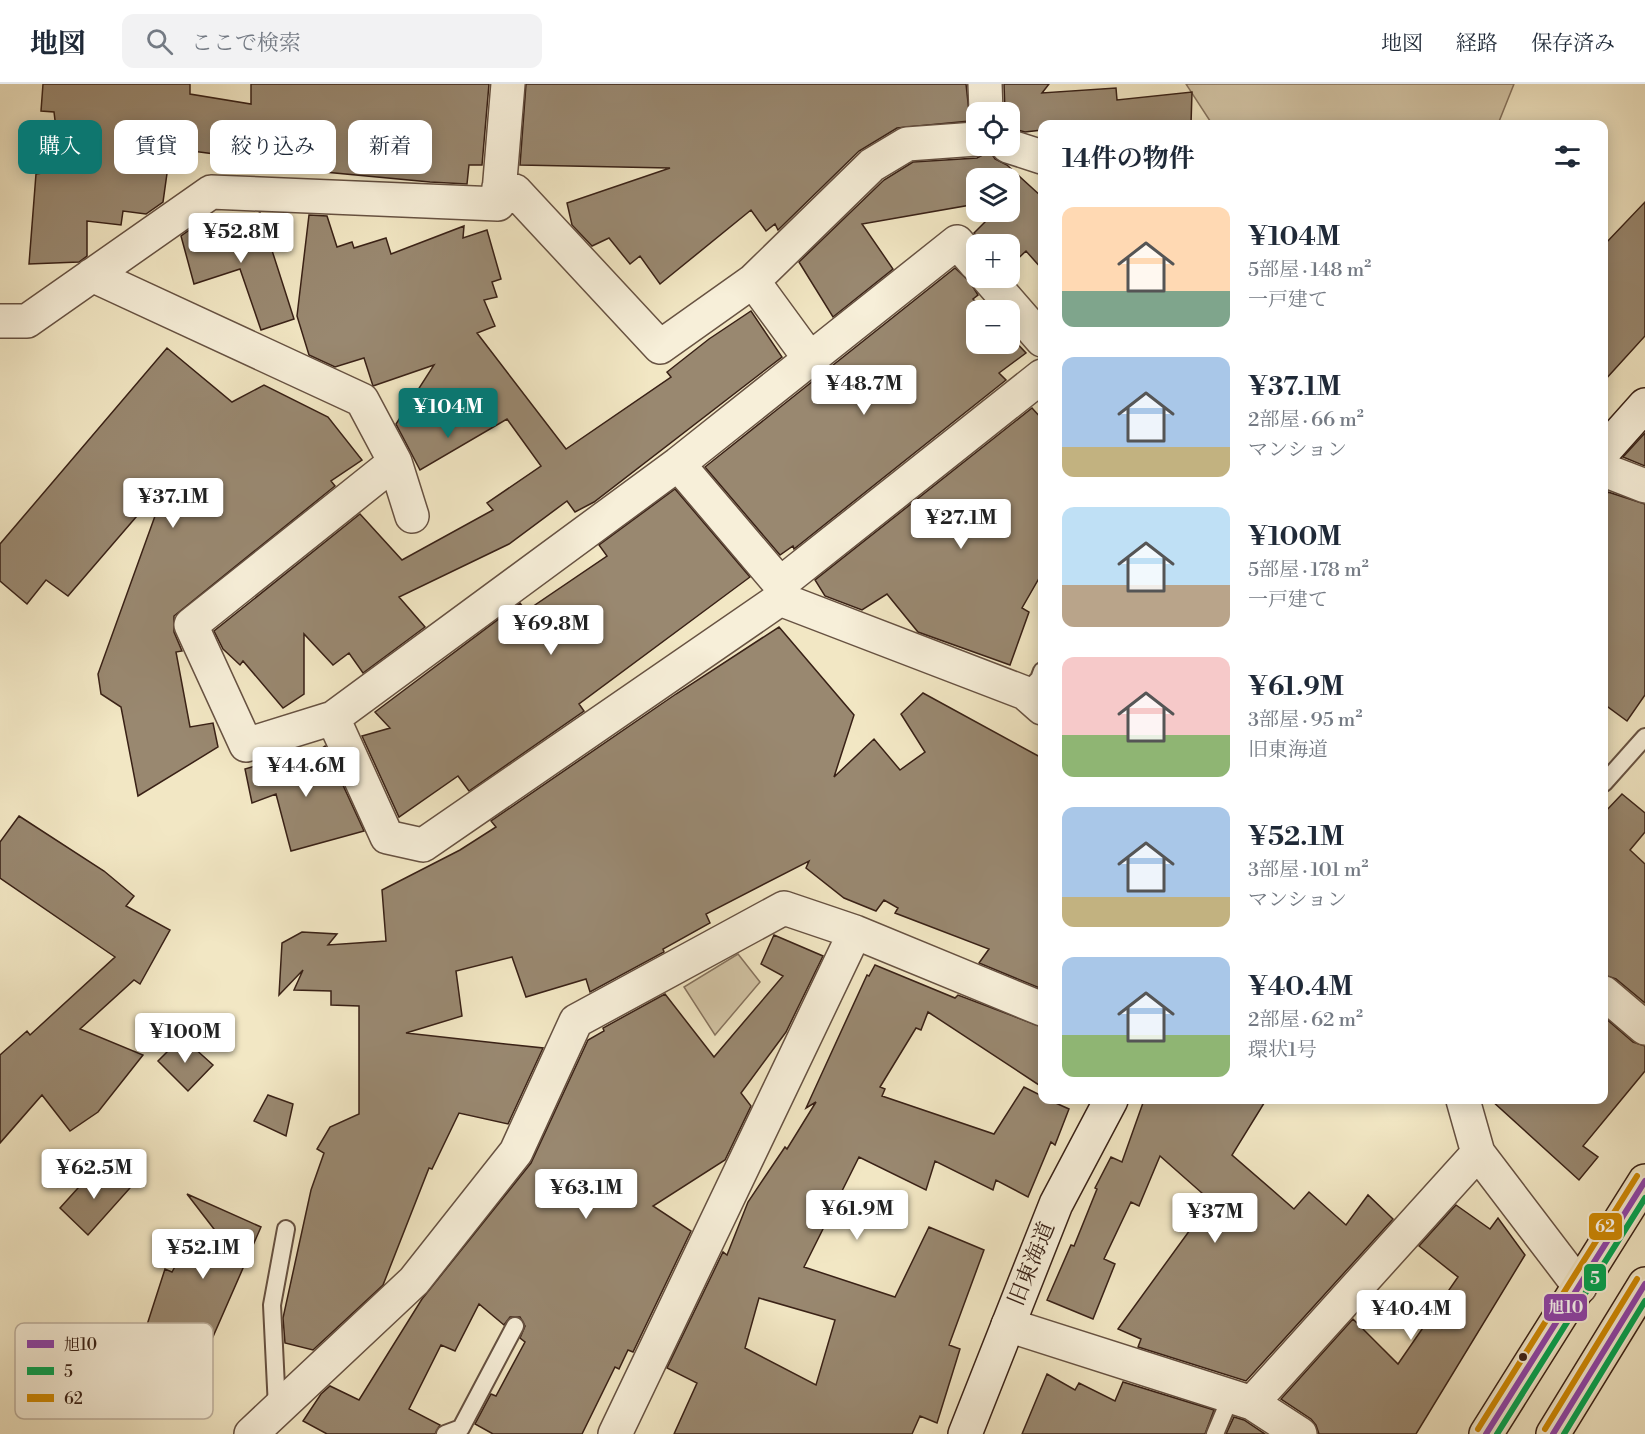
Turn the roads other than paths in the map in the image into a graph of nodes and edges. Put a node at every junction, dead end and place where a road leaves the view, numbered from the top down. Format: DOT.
graph roads {
  1 [pos="508,84"];
  2 [pos="985,84"];
  3 [pos="986,102"];
  4 [pos="966,140"];
  5 [pos="1020,150"];
  6 [pos="1038,156"];
  7 [pos="499,187"];
  8 [pos="966,252"];
  9 [pos="92,275"];
  10 [pos="753,280"];
  11 [pos="997,288"];
  12 [pos="6,317"];
  13 [pos="1038,335"];
  14 [pos="810,359"];
  15 [pos="1038,379"];
  16 [pos="1645,405"];
  17 [pos="1608,447"];
  18 [pos="395,462"];
  19 [pos="678,464"];
  20 [pos="1608,472"];
  21 [pos="1645,486"];
  22 [pos="412,516"];
  23 [pos="780,592"];
  24 [pos="1037,691"];
  25 [pos="333,718"];
  26 [pos="1645,737"];
  27 [pos="1608,779"];
  28 [pos="855,932"];
  29 [pos="1608,996"];
  30 [pos="1038,1007"];
  31 [pos="1645,1028"];
  32 [pos="1109,1104"];
  33 [pos="1464,1104"];
  34 [pos="1478,1153"];
  35 [pos="1645,1180"];
  36 [pos="286,1229"];
  37 [pos="1645,1284"];
  38 [pos="1580,1287"];
  39 [pos="1008,1325"];
  40 [pos="515,1326"];
  41 [pos="1242,1400"];
  42 [pos="277,1408"];
  43 [pos="251,1434"];
  44 [pos="445,1434"];
  45 [pos="615,1434"];
  46 [pos="965,1434"];
  47 [pos="1215,1434"];
  48 [pos="1300,1434"];
  49 [pos="1486,1434"];
  50 [pos="1553,1434"];
  1 -- 7 [label="street"];
  2 -- 3 [label="street"];
  4 -- 10 [label="street"];
  5 -- 6 [label="street"];
  7 -- 9 [label="street"];
  7 -- 10 [label="street"];
  8 -- 14 [label="street"];
  9 -- 12 [label="street"];
  9 -- 18 [label="street"];
  10 -- 14 [label="street"];
  11 -- 13 [label="street"];
  14 -- 19 [label="street"];
  15 -- 23 [label="street"];
  16 -- 17 [label="street"];
  18 -- 22 [label="street"];
  18 -- 25 [label="street"];
  19 -- 23 [label="street"];
  19 -- 25 [label="street"];
  20 -- 21 [label="street"];
  23 -- 24 [label="street"];
  23 -- 25 [label="street"];
  26 -- 27 [label="lane"];
  28 -- 30 [label="street"];
  28 -- 42 [label="street"];
  28 -- 45 [label="street"];
  29 -- 31 [label="street"];
  32 -- 39 [label="street, 旧東海道"];
  33 -- 34 [label="street"];
  34 -- 38 [label="street"];
  34 -- 41 [label="street"];
  35 -- 38 [label="main road"];
  36 -- 42 [label="lane"];
  37 -- 50 [label="main road"];
  38 -- 49 [label="main road"];
  39 -- 41 [label="street"];
  39 -- 46 [label="street, 旧東海道"];
  40 -- 44 [label="lane"];
  41 -- 47 [label="lane"];
  41 -- 48 [label="street"];
  42 -- 43 [label="street"];
}
